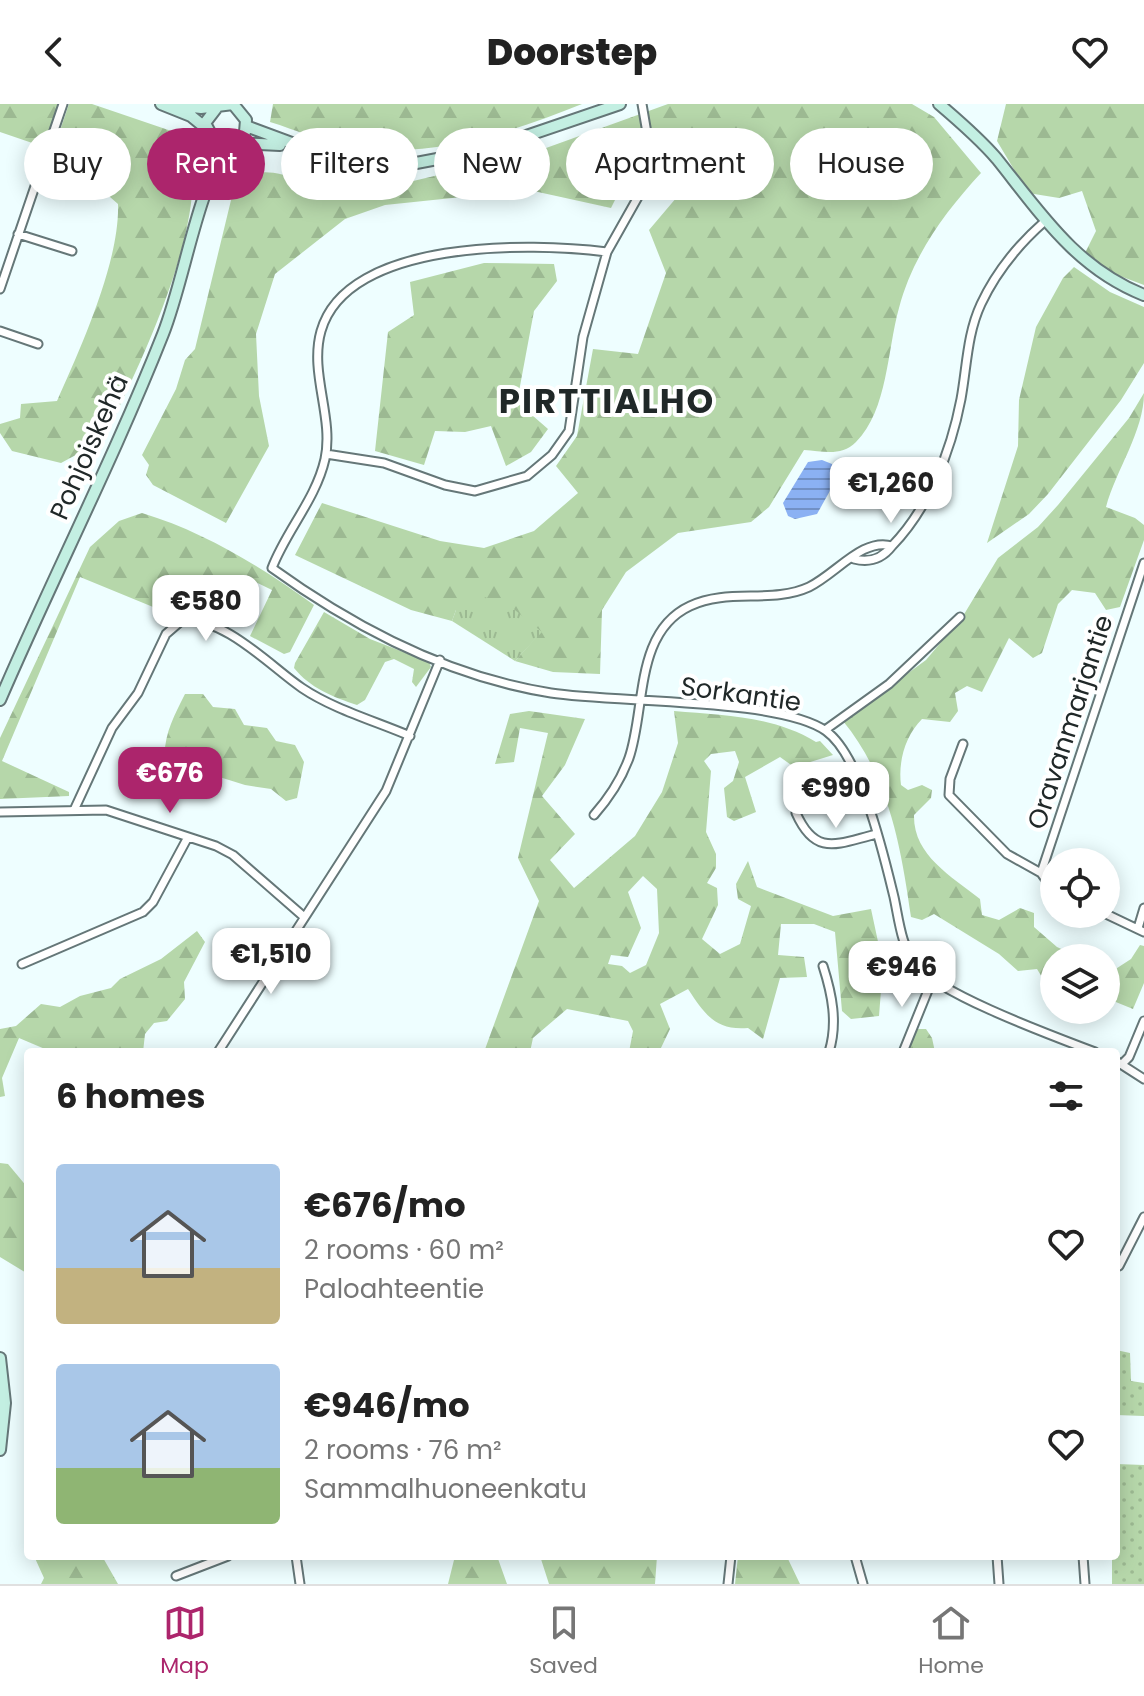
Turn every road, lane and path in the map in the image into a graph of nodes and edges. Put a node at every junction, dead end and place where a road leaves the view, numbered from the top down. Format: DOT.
graph roads {
  1 [pos="63,104"];
  2 [pos="161,104"];
  3 [pos="168,104"];
  4 [pos="620,104"];
  5 [pos="642,104"];
  6 [pos="939,104"];
  7 [pos="222,105"];
  8 [pos="244,115"];
  9 [pos="204,128"];
  10 [pos="208,128"];
  11 [pos="281,137"];
  12 [pos="418,164"];
  13 [pos="202,200"];
  14 [pos="205,200"];
  15 [pos="202,206"];
  16 [pos="1044,222"];
  17 [pos="18,234"];
  18 [pos="72,251"];
  19 [pos="607,252"];
  20 [pos="0,289"];
  21 [pos="1144,295"];
  22 [pos="0,331"];
  23 [pos="38,344"];
  24 [pos="326,454"];
  25 [pos="892,546"];
  26 [pos="854,559"];
  27 [pos="1144,563"];
  28 [pos="960,617"];
  29 [pos="440,660"];
  30 [pos="5,675"];
  31 [pos="0,700"];
  32 [pos="642,701"];
  33 [pos="825,730"];
  34 [pos="410,736"];
  35 [pos="963,744"];
  36 [pos="75,808"];
  37 [pos="0,812"];
  38 [pos="796,813"];
  39 [pos="594,815"];
  40 [pos="877,834"];
  41 [pos="188,837"];
  42 [pos="1049,848"];
  43 [pos="1040,872"];
  44 [pos="1144,908"];
  45 [pos="303,916"];
  46 [pos="1120,920"];
  47 [pos="1141,930"];
  48 [pos="22,964"];
  49 [pos="823,966"];
  50 [pos="933,978"];
  51 [pos="1144,1021"];
  52 [pos="220,1048"];
  53 [pos="830,1048"];
  54 [pos="905,1048"];
  55 [pos="1085,1048"];
  56 [pos="1120,1062"];
  57 [pos="1120,1063"];
  58 [pos="1144,1079"];
  59 [pos="1144,1217"];
  60 [pos="1120,1264"];
  61 [pos="0,1358"];
  62 [pos="0,1450"];
  63 [pos="218,1560"];
  64 [pos="297,1560"];
  65 [pos="731,1560"];
  66 [pos="856,1560"];
  67 [pos="997,1560"];
  68 [pos="1083,1560"];
  69 [pos="176,1576"];
  70 [pos="300,1584"];
  71 [pos="728,1584"];
  72 [pos="863,1584"];
  73 [pos="999,1584"];
  74 [pos="1085,1584"];
  1 -- 17 [label="street"];
  2 -- 9 [label="main road"];
  3 -- 7 [label="main road"];
  4 -- 12 [label="main road"];
  5 -- 19 [label="street"];
  6 -- 16 [label="main road"];
  7 -- 8 [label="main road"];
  7 -- 10 [label="main road"];
  8 -- 11 [label="main road"];
  13 -- 15 [label="main road, Pohjoiskehä"];
  14 -- 15 [label="main road, Pohjoiskehä"];
  15 -- 30 [label="main road, Pohjoiskehä"];
  16 -- 21 [label="main road"];
  16 -- 25 [label="street"];
  17 -- 18 [label="street"];
  17 -- 20 [label="street"];
  19 -- 24 [label="street"];
  19 -- 24 [label="street"];
  22 -- 23 [label="street"];
  24 -- 29 [label="street, Sorkantie"];
  25 -- 26 [label="street"];
  25 -- 26 [label="street"];
  26 -- 32 [label="street"];
  27 -- 42 [label="street, Oravanmarjantie"];
  28 -- 33 [label="street"];
  29 -- 32 [label="street, Sorkantie"];
  29 -- 34 [label="street"];
  30 -- 31 [label="main road, Pohjoiskehä"];
  32 -- 33 [label="street, Sorkantie"];
  32 -- 39 [label="street"];
  33 -- 40 [label="street, Sorkantie"];
  34 -- 36 [label="street"];
  34 -- 45 [label="street"];
  35 -- 43 [label="street"];
  36 -- 37 [label="street"];
  36 -- 41 [label="street"];
  38 -- 40 [label="street"];
  40 -- 50 [label="street, Sorkantie"];
  41 -- 45 [label="street"];
  41 -- 48 [label="street"];
  44 -- 47 [label="street"];
  45 -- 52 [label="street"];
  46 -- 47 [label="street"];
  49 -- 53 [label="street"];
  50 -- 54 [label="street"];
  50 -- 55 [label="street, Sorkantie"];
  51 -- 56 [label="street"];
  57 -- 58 [label="street"];
  59 -- 60 [label="street"];
  61 -- 62 [label="main road"];
  63 -- 69 [label="street"];
  64 -- 70 [label="street"];
  65 -- 71 [label="street"];
  66 -- 72 [label="street"];
  67 -- 73 [label="street"];
  68 -- 74 [label="street"];
}
